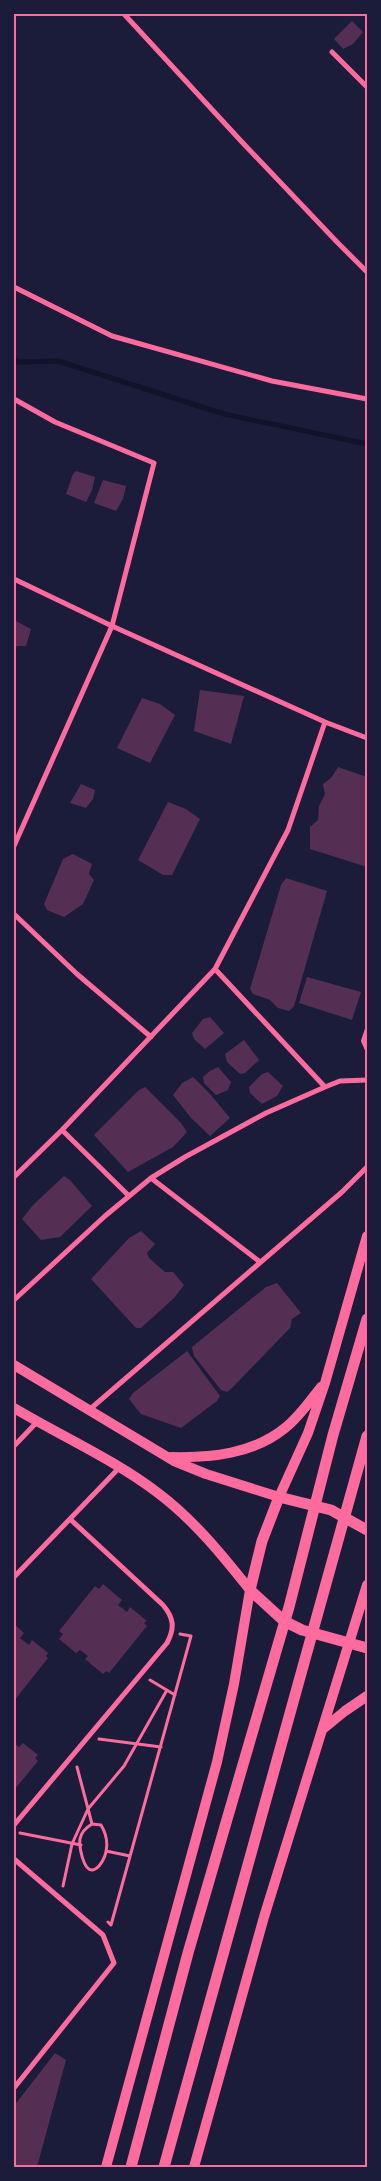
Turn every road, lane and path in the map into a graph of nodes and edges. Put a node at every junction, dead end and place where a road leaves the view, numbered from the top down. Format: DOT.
graph roads {
  1 [pos="124,14"];
  2 [pos="332,52"];
  3 [pos="367,87"];
  4 [pos="367,272"];
  5 [pos="14,286"];
  6 [pos="14,399"];
  7 [pos="367,399"];
  8 [pos="14,579"];
  9 [pos="112,626"];
  10 [pos="325,722"];
  11 [pos="367,738"];
  12 [pos="14,846"];
  13 [pos="14,914"];
  14 [pos="215,969"];
  15 [pos="367,1028"];
  16 [pos="151,1037"];
  17 [pos="367,1050"];
  18 [pos="367,1080"];
  19 [pos="325,1087"];
  20 [pos="62,1130"];
  21 [pos="367,1167"];
  22 [pos="14,1177"];
  23 [pos="151,1178"];
  24 [pos="129,1196"];
  25 [pos="367,1236"];
  26 [pos="260,1262"];
  27 [pos="14,1300"];
  28 [pos="367,1319"];
  29 [pos="14,1365"];
  30 [pos="325,1383"];
  31 [pos="14,1408"];
  32 [pos="89,1410"];
  33 [pos="37,1422"];
  34 [pos="367,1436"];
  35 [pos="14,1446"];
  36 [pos="167,1456"];
  37 [pos="119,1468"];
  38 [pos="279,1497"];
  39 [pos="70,1519"];
  40 [pos="367,1530"];
  41 [pos="14,1577"];
  42 [pos="367,1585"];
  43 [pos="250,1590"];
  44 [pos="172,1633"];
  45 [pos="349,1644"];
  46 [pos="367,1648"];
  47 [pos="141,1674"];
  48 [pos="167,1690"];
  49 [pos="175,1695"];
  50 [pos="367,1696"];
  51 [pos="322,1730"];
  52 [pos="87,1737"];
  53 [pos="137,1745"];
  54 [pos="161,1746"];
  55 [pos="73,1754"];
  56 [pos="88,1809"];
  57 [pos="92,1824"];
  58 [pos="14,1825"];
  59 [pos="14,1832"];
  60 [pos="72,1844"];
  61 [pos="81,1845"];
  62 [pos="106,1851"];
  63 [pos="130,1856"];
  64 [pos="14,1859"];
  65 [pos="56,1880"];
  66 [pos="63,1886"];
  67 [pos="70,1891"];
  68 [pos="104,1920"];
  69 [pos="14,2088"];
  70 [pos="106,2167"];
  71 [pos="131,2167"];
  72 [pos="164,2167"];
  73 [pos="194,2167"];
  1 -- 4 [label="street"];
  2 -- 3 [label="street"];
  5 -- 7 [label="street"];
  6 -- 9 [label="street"];
  8 -- 9 [label="street"];
  9 -- 10 [label="street"];
  9 -- 12 [label="street"];
  10 -- 11 [label="street"];
  10 -- 14 [label="street"];
  13 -- 16 [label="street"];
  14 -- 16 [label="street"];
  14 -- 19 [label="street"];
  15 -- 17 [label="lane"];
  16 -- 20 [label="street"];
  18 -- 19 [label="street"];
  19 -- 23 [label="street"];
  20 -- 22 [label="street"];
  20 -- 24 [label="street"];
  21 -- 26 [label="street"];
  23 -- 24 [label="street"];
  23 -- 26 [label="street"];
  24 -- 27 [label="street"];
  25 -- 30 [label="main road"];
  26 -- 32 [label="street"];
  28 -- 71 [label="main road"];
  29 -- 32 [label="main road"];
  30 -- 36 [label="main road"];
  30 -- 38 [label="main road"];
  31 -- 33 [label="main road"];
  32 -- 36 [label="main road"];
  33 -- 35 [label="street"];
  33 -- 37 [label="main road"];
  34 -- 72 [label="main road"];
  36 -- 38 [label="main road"];
  37 -- 39 [label="street"];
  37 -- 43 [label="main road"];
  38 -- 40 [label="main road"];
  38 -- 43 [label="main road"];
  39 -- 41 [label="street"];
  39 -- 44 [label="street"];
  42 -- 45 [label="main road"];
  43 -- 45 [label="main road"];
  43 -- 70 [label="main road"];
  44 -- 47 [label="street"];
  44 -- 49 [label="path"];
  45 -- 46 [label="main road"];
  45 -- 51 [label="main road"];
  47 -- 48 [label="path"];
  47 -- 52 [label="street"];
  48 -- 49 [label="path"];
  48 -- 53 [label="path"];
  49 -- 54 [label="path"];
  50 -- 51 [label="main road"];
  51 -- 73 [label="main road"];
  52 -- 53 [label="path"];
  52 -- 55 [label="street"];
  53 -- 54 [label="path"];
  53 -- 56 [label="path"];
  54 -- 63 [label="path"];
  55 -- 56 [label="path"];
  55 -- 58 [label="street"];
  56 -- 57 [label="path"];
  56 -- 60 [label="path"];
  57 -- 61 [label="path"];
  57 -- 62 [label="path"];
  59 -- 60 [label="path"];
  60 -- 61 [label="path"];
  60 -- 66 [label="path"];
  61 -- 62 [label="path"];
  62 -- 63 [label="path"];
  63 -- 68 [label="path"];
  64 -- 69 [label="street"];
  65 -- 66 [label="path"];
  66 -- 67 [label="path"];
}
